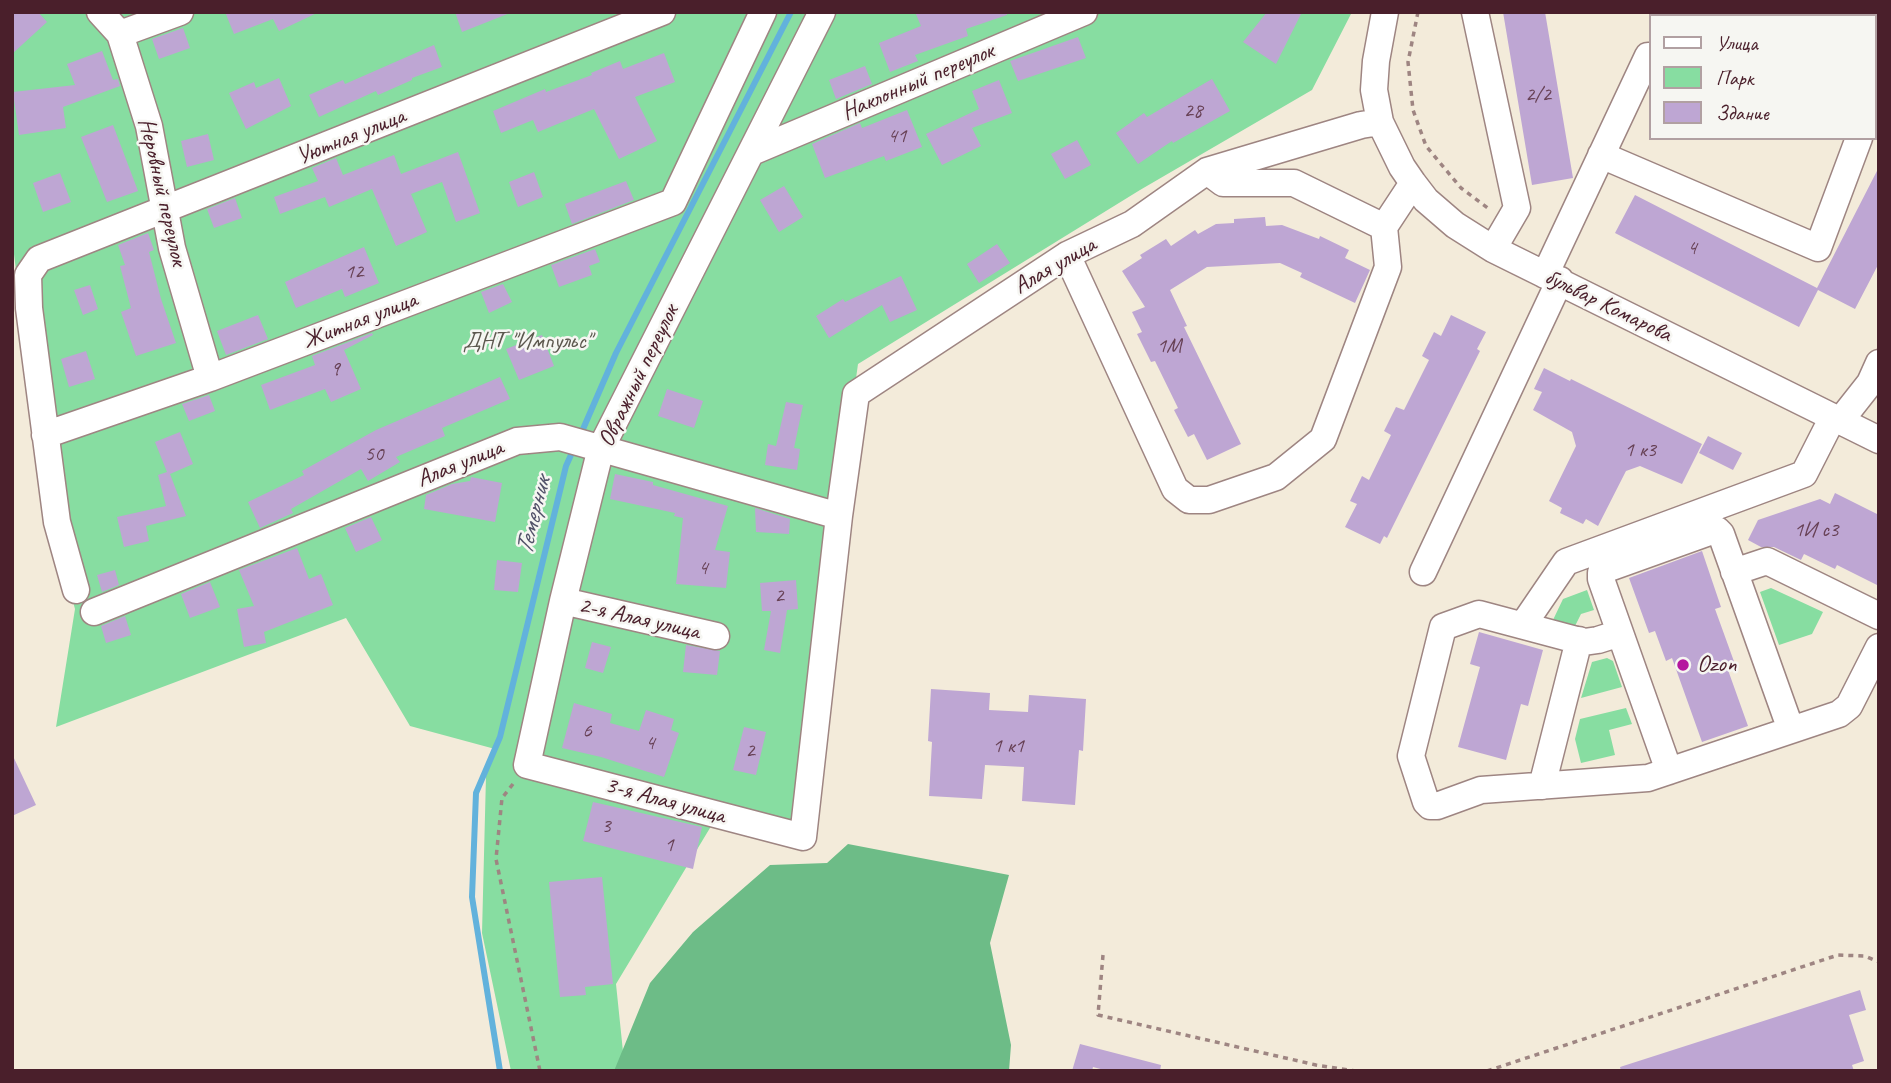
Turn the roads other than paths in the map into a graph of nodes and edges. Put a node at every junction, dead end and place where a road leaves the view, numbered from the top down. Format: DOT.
graph roads {
  1 [pos="100,12"];
  2 [pos="180,12"];
  3 [pos="662,12"];
  4 [pos="763,12"];
  5 [pos="822,12"];
  6 [pos="1084,12"];
  7 [pos="1385,12"];
  8 [pos="1475,12"];
  9 [pos="120,34"];
  10 [pos="1650,56"];
  11 [pos="1380,122"];
  12 [pos="1858,140"];
  13 [pos="752,152"];
  14 [pos="1601,155"];
  15 [pos="1208,171"];
  16 [pos="1413,183"];
  17 [pos="166,211"];
  18 [pos="1384,226"];
  19 [pos="1493,249"];
  20 [pos="1067,255"];
  21 [pos="1552,278"];
  22 [pos="1879,363"];
  23 [pos="210,378"];
  24 [pos="1837,419"];
  25 [pos="45,435"];
  26 [pos="1879,440"];
  27 [pos="601,448"];
  28 [pos="839,516"];
  29 [pos="1423,572"];
  30 [pos="1734,572"];
  31 [pos="76,590"];
  32 [pos="563,601"];
  33 [pos="94,612"];
  34 [pos="1879,615"];
  35 [pos="1523,625"];
  36 [pos="1620,633"];
  37 [pos="716,636"];
  38 [pos="1579,640"];
  39 [pos="1879,647"];
  40 [pos="1791,730"];
  41 [pos="527,765"];
  42 [pos="1669,771"];
  43 [pos="1542,786"];
  44 [pos="803,837"];
  1 -- 9 [label="street, Неровный переулок"];
  2 -- 9 [label="street"];
  3 -- 17 [label="street, Уютная улица"];
  4 -- 23 [label="street, Житная улица"];
  5 -- 13 [label="street, Овражный переулок"];
  6 -- 13 [label="street, Наклонный переулок"];
  7 -- 11 [label="street, бульвар Комарова"];
  8 -- 19 [label="street"];
  9 -- 17 [label="street, Неровный переулок"];
  10 -- 14 [label="street"];
  11 -- 15 [label="street, Алая улица"];
  11 -- 16 [label="street, бульвар Комарова"];
  12 -- 14 [label="street"];
  13 -- 27 [label="street, Овражный переулок"];
  14 -- 21 [label="street"];
  15 -- 18 [label="street"];
  15 -- 20 [label="street, Алая улица"];
  16 -- 18 [label="street"];
  16 -- 19 [label="street, бульвар Комарова"];
  17 -- 23 [label="street, Неровный переулок"];
  17 -- 25 [label="street, Уютная улица"];
  18 -- 20 [label="street"];
  19 -- 21 [label="street, бульвар Комарова"];
  20 -- 28 [label="street, Алая улица"];
  21 -- 24 [label="street, бульвар Комарова"];
  21 -- 29 [label="street"];
  22 -- 24 [label="street"];
  23 -- 25 [label="street, Житная улица"];
  24 -- 26 [label="street, бульвар Комарова"];
  24 -- 35 [label="street"];
  25 -- 31 [label="street"];
  27 -- 28 [label="street, Алая улица"];
  27 -- 32 [label="street, Овражный переулок"];
  27 -- 33 [label="street, Алая улица"];
  28 -- 44 [label="street, Алая улица"];
  30 -- 34 [label="street"];
  30 -- 36 [label="street"];
  30 -- 40 [label="street"];
  32 -- 37 [label="street, 2-я Алая улица"];
  32 -- 41 [label="street, Овражный переулок"];
  35 -- 38 [label="street"];
  35 -- 43 [label="street"];
  36 -- 38 [label="street"];
  36 -- 42 [label="street"];
  38 -- 43 [label="street"];
  39 -- 40 [label="street"];
  40 -- 42 [label="street"];
  41 -- 44 [label="street, 3-я Алая улица"];
  42 -- 43 [label="street"];
}
